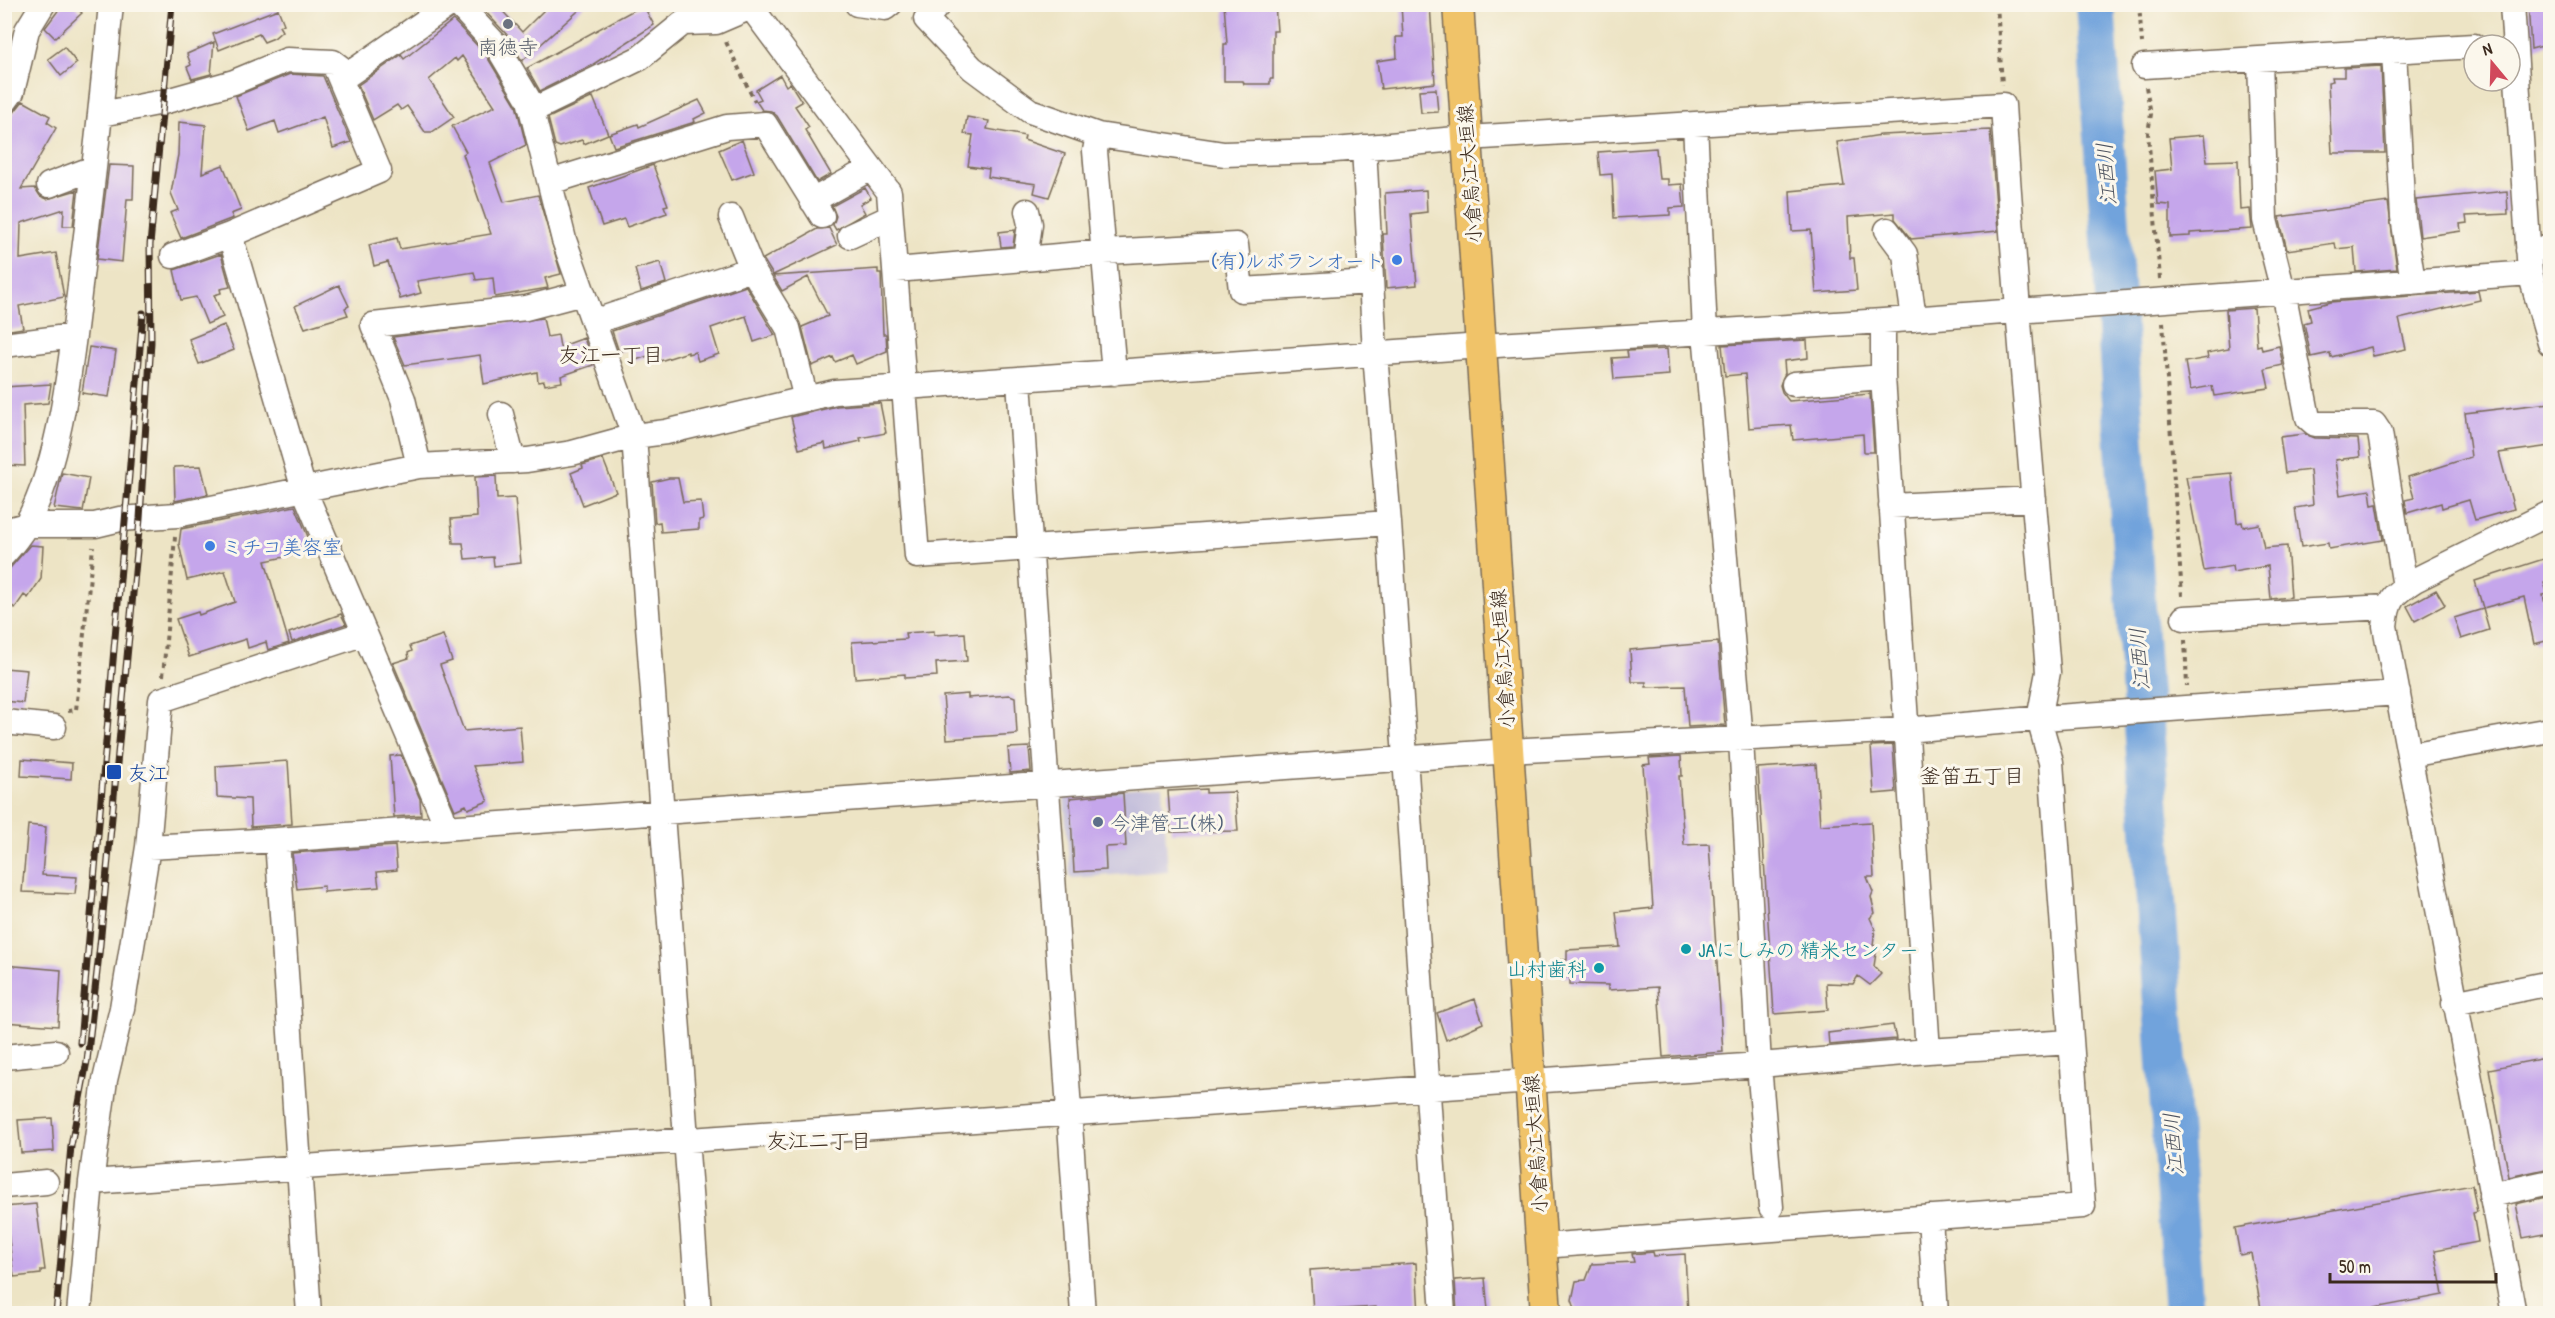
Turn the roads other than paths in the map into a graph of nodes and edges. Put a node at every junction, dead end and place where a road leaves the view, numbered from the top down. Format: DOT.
graph roads {
  1 [pos="43,4"];
  2 [pos="111,4"];
  3 [pos="857,4"];
  4 [pos="890,4"];
  5 [pos="1458,4"];
  6 [pos="2512,4"];
  7 [pos="754,5"];
  8 [pos="462,7"];
  9 [pos="926,9"];
  10 [pos="2506,33"];
  11 [pos="2462,47"];
  12 [pos="2394,51"];
  13 [pos="2260,59"];
  14 [pos="333,62"];
  15 [pos="2144,66"];
  16 [pos="2511,93"];
  17 [pos="4,103"];
  18 [pos="532,110"];
  19 [pos="101,114"];
  20 [pos="1695,124"];
  21 [pos="1098,135"];
  22 [pos="1467,138"];
  23 [pos="1365,147"];
  24 [pos="94,168"];
  25 [pos="871,168"];
  26 [pos="550,182"];
  27 [pos="49,185"];
  28 [pos="1027,211"];
  29 [pos="891,217"];
  30 [pos="731,218"];
  31 [pos="1887,230"];
  32 [pos="230,235"];
  33 [pos="850,236"];
  34 [pos="1104,252"];
  35 [pos="173,256"];
  36 [pos="2536,257"];
  37 [pos="1025,259"];
  38 [pos="752,269"];
  39 [pos="896,270"];
  40 [pos="1371,282"];
  41 [pos="2413,282"];
  42 [pos="2283,291"];
  43 [pos="583,293"];
  44 [pos="2016,311"];
  45 [pos="1914,319"];
  46 [pos="1883,321"];
  47 [pos="593,322"];
  48 [pos="1705,332"];
  49 [pos="74,336"];
  50 [pos="2550,343"];
  51 [pos="4,345"];
  52 [pos="1481,346"];
  53 [pos="1374,354"];
  54 [pos="1114,373"];
  55 [pos="1883,376"];
  56 [pos="1019,381"];
  57 [pos="1794,384"];
  58 [pos="906,387"];
  59 [pos="806,399"];
  60 [pos="501,414"];
  61 [pos="634,436"];
  62 [pos="513,461"];
  63 [pos="419,466"];
  64 [pos="304,490"];
  65 [pos="2034,499"];
  66 [pos="1891,506"];
  67 [pos="2550,513"];
  68 [pos="1389,523"];
  69 [pos="15,528"];
  70 [pos="1031,548"];
  71 [pos="4,554"];
  72 [pos="2405,587"];
  73 [pos="2387,607"];
  74 [pos="2184,618"];
  75 [pos="365,633"];
  76 [pos="2398,693"];
  77 [pos="2048,718"];
  78 [pos="4,722"];
  79 [pos="54,727"];
  80 [pos="1905,730"];
  81 [pos="2550,730"];
  82 [pos="1741,739"];
  83 [pos="1509,751"];
  84 [pos="2409,755"];
  85 [pos="1405,759"];
  86 [pos="1048,784"];
  87 [pos="662,810"];
  88 [pos="444,827"];
  89 [pos="277,840"];
  90 [pos="148,847"];
  91 [pos="2550,983"];
  92 [pos="2454,1003"];
  93 [pos="2071,1042"];
  94 [pos="1928,1051"];
  95 [pos="56,1052"];
  96 [pos="4,1057"];
  97 [pos="1759,1065"];
  98 [pos="1531,1080"];
  99 [pos="1428,1088"];
  100 [pos="1070,1113"];
  101 [pos="686,1140"];
  102 [pos="299,1168"];
  103 [pos="46,1182"];
  104 [pos="91,1182"];
  105 [pos="2550,1182"];
  106 [pos="4,1186"];
  107 [pos="2491,1195"];
  108 [pos="1771,1207"];
  109 [pos="1930,1218"];
  110 [pos="1542,1246"];
  111 [pos="79,1314"];
  112 [pos="309,1314"];
  113 [pos="699,1314"];
  114 [pos="1083,1314"];
  115 [pos="1443,1314"];
  116 [pos="1546,1314"];
  117 [pos="1936,1314"];
  118 [pos="2514,1314"];
  1 -- 17 [label="street"];
  2 -- 19 [label="street"];
  3 -- 4 [label="street"];
  5 -- 22 [label="main road, 小倉烏江大垣線"];
  6 -- 10 [label="street"];
  7 -- 18 [label="street"];
  7 -- 25 [label="street"];
  8 -- 14 [label="street"];
  8 -- 18 [label="street"];
  9 -- 21 [label="street"];
  11 -- 12 [label="street"];
  12 -- 13 [label="street"];
  12 -- 41 [label="street"];
  13 -- 15 [label="street"];
  13 -- 42 [label="street"];
  14 -- 19 [label="street"];
  14 -- 32 [label="street"];
  16 -- 36 [label="street"];
  18 -- 26 [label="street"];
  19 -- 24 [label="street"];
  20 -- 22 [label="street"];
  20 -- 44 [label="street"];
  20 -- 48 [label="street"];
  21 -- 23 [label="street"];
  21 -- 34 [label="street"];
  22 -- 23 [label="street"];
  22 -- 52 [label="main road, 小倉烏江大垣線"];
  23 -- 40 [label="street"];
  24 -- 27 [label="street"];
  24 -- 49 [label="street"];
  25 -- 26 [label="street"];
  25 -- 29 [label="street"];
  26 -- 43 [label="street"];
  28 -- 37 [label="street"];
  29 -- 33 [label="street"];
  29 -- 39 [label="street"];
  30 -- 38 [label="street"];
  31 -- 45 [label="street"];
  32 -- 35 [label="street"];
  32 -- 64 [label="street"];
  34 -- 37 [label="street"];
  34 -- 40 [label="street"];
  34 -- 54 [label="street"];
  36 -- 41 [label="street"];
  36 -- 50 [label="street"];
  37 -- 39 [label="street"];
  38 -- 47 [label="street"];
  38 -- 59 [label="street"];
  39 -- 58 [label="street"];
  40 -- 53 [label="street"];
  41 -- 42 [label="street"];
  42 -- 44 [label="street"];
  42 -- 72 [label="street"];
  43 -- 47 [label="street"];
  43 -- 63 [label="street"];
  44 -- 45 [label="street"];
  44 -- 65 [label="street"];
  45 -- 46 [label="street"];
  46 -- 48 [label="street"];
  46 -- 55 [label="street"];
  47 -- 61 [label="street"];
  48 -- 52 [label="street"];
  48 -- 82 [label="street"];
  49 -- 51 [label="street"];
  49 -- 69 [label="street"];
  52 -- 53 [label="street"];
  52 -- 83 [label="main road, 小倉烏江大垣線"];
  53 -- 54 [label="street"];
  53 -- 68 [label="street"];
  54 -- 56 [label="street"];
  55 -- 57 [label="street"];
  55 -- 66 [label="street"];
  56 -- 58 [label="street"];
  56 -- 70 [label="street"];
  58 -- 59 [label="street"];
  58 -- 70 [label="street"];
  59 -- 61 [label="street"];
  60 -- 62 [label="street"];
  61 -- 62 [label="street"];
  61 -- 87 [label="street"];
  62 -- 63 [label="street"];
  63 -- 64 [label="street"];
  64 -- 69 [label="street"];
  64 -- 75 [label="street"];
  65 -- 66 [label="street"];
  65 -- 77 [label="street"];
  66 -- 80 [label="street"];
  67 -- 72 [label="street"];
  68 -- 70 [label="street"];
  68 -- 85 [label="street"];
  69 -- 71 [label="street"];
  70 -- 86 [label="street"];
  72 -- 73 [label="street"];
  73 -- 74 [label="street"];
  73 -- 76 [label="street"];
  75 -- 88 [label="street"];
  75 -- 90 [label="street"];
  76 -- 77 [label="street"];
  76 -- 84 [label="street"];
  77 -- 80 [label="street"];
  77 -- 93 [label="street"];
  78 -- 79 [label="street"];
  80 -- 82 [label="street"];
  80 -- 94 [label="street"];
  81 -- 84 [label="street"];
  82 -- 83 [label="street"];
  82 -- 97 [label="street"];
  83 -- 85 [label="street"];
  83 -- 98 [label="main road, 小倉烏江大垣線"];
  84 -- 92 [label="street"];
  85 -- 86 [label="street"];
  85 -- 99 [label="street"];
  86 -- 87 [label="street"];
  86 -- 100 [label="street"];
  87 -- 88 [label="street"];
  87 -- 101 [label="street"];
  88 -- 89 [label="street"];
  89 -- 90 [label="street"];
  89 -- 102 [label="street"];
  90 -- 104 [label="street"];
  91 -- 92 [label="street"];
  92 -- 107 [label="street"];
  93 -- 94 [label="street"];
  93 -- 109 [label="street"];
  94 -- 97 [label="street"];
  95 -- 96 [label="street"];
  97 -- 98 [label="street"];
  97 -- 108 [label="street"];
  98 -- 99 [label="street"];
  98 -- 110 [label="main road, 小倉烏江大垣線"];
  99 -- 100 [label="street"];
  99 -- 115 [label="street"];
  100 -- 101 [label="street"];
  100 -- 114 [label="street"];
  101 -- 102 [label="street"];
  101 -- 113 [label="street"];
  102 -- 104 [label="street"];
  102 -- 112 [label="street"];
  103 -- 106 [label="street"];
  104 -- 111 [label="street"];
  105 -- 107 [label="street"];
  107 -- 118 [label="street"];
  109 -- 110 [label="street"];
  109 -- 117 [label="street"];
  110 -- 116 [label="main road, 小倉烏江大垣線"];
}
